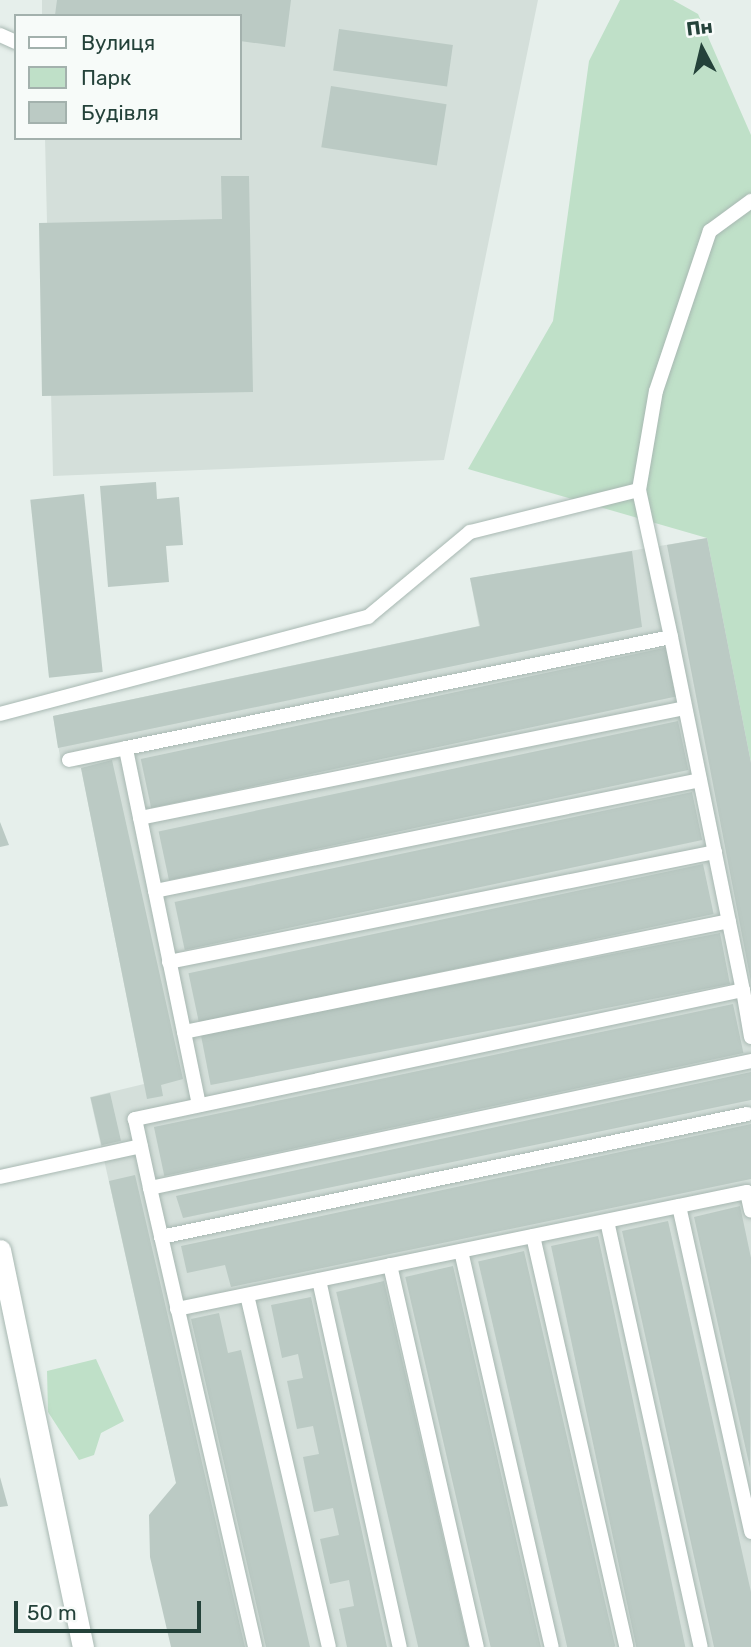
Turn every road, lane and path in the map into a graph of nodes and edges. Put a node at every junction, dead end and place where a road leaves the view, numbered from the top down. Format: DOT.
graph roads {
  1 [pos="751,201"];
  2 [pos="639,491"];
  3 [pos="671,637"];
  4 [pos="685,708"];
  5 [pos="0,714"];
  6 [pos="126,748"];
  7 [pos="69,760"];
  8 [pos="700,780"];
  9 [pos="140,818"];
  10 [pos="715,852"];
  11 [pos="155,891"];
  12 [pos="729,921"];
  13 [pos="169,962"];
  14 [pos="743,990"];
  15 [pos="184,1032"];
  16 [pos="751,1037"];
  17 [pos="751,1061"];
  18 [pos="198,1105"];
  19 [pos="747,1114"];
  20 [pos="141,1146"];
  21 [pos="0,1177"];
  22 [pos="150,1188"];
  23 [pos="678,1206"];
  24 [pos="751,1211"];
  25 [pos="607,1221"];
  26 [pos="533,1236"];
  27 [pos="161,1237"];
  28 [pos="0,1250"];
  29 [pos="461,1251"];
  30 [pos="390,1265"];
  31 [pos="320,1280"];
  32 [pos="247,1295"];
  33 [pos="177,1309"];
  34 [pos="751,1532"];
  35 [pos="83,1647"];
  36 [pos="255,1647"];
  37 [pos="329,1647"];
  38 [pos="400,1647"];
  39 [pos="477,1647"];
  40 [pos="552,1647"];
  41 [pos="626,1647"];
  42 [pos="701,1647"];
  1 -- 2 [label="lane"];
  2 -- 3 [label="lane"];
  2 -- 5 [label="lane"];
  3 -- 4 [label="lane"];
  3 -- 6 [label="lane"];
  4 -- 8 [label="lane"];
  4 -- 9 [label="lane"];
  6 -- 7 [label="lane"];
  6 -- 9 [label="lane"];
  8 -- 10 [label="lane"];
  8 -- 11 [label="lane"];
  9 -- 11 [label="lane"];
  10 -- 12 [label="lane"];
  10 -- 13 [label="lane"];
  11 -- 13 [label="lane"];
  12 -- 14 [label="lane"];
  12 -- 15 [label="lane"];
  13 -- 15 [label="lane"];
  14 -- 16 [label="lane"];
  14 -- 18 [label="lane"];
  15 -- 18 [label="lane"];
  17 -- 22 [label="lane"];
  18 -- 20 [label="lane"];
  19 -- 27 [label="lane"];
  20 -- 21 [label="lane"];
  20 -- 22 [label="lane"];
  22 -- 27 [label="lane"];
  23 -- 24 [label="lane"];
  23 -- 25 [label="lane"];
  23 -- 34 [label="lane"];
  25 -- 26 [label="lane"];
  25 -- 42 [label="lane"];
  26 -- 29 [label="lane"];
  26 -- 41 [label="lane"];
  27 -- 33 [label="lane"];
  28 -- 35 [label="main road"];
  29 -- 30 [label="lane"];
  29 -- 40 [label="lane"];
  30 -- 31 [label="lane"];
  30 -- 39 [label="lane"];
  31 -- 32 [label="lane"];
  31 -- 38 [label="lane"];
  32 -- 33 [label="lane"];
  32 -- 37 [label="lane"];
  33 -- 36 [label="lane"];
}
